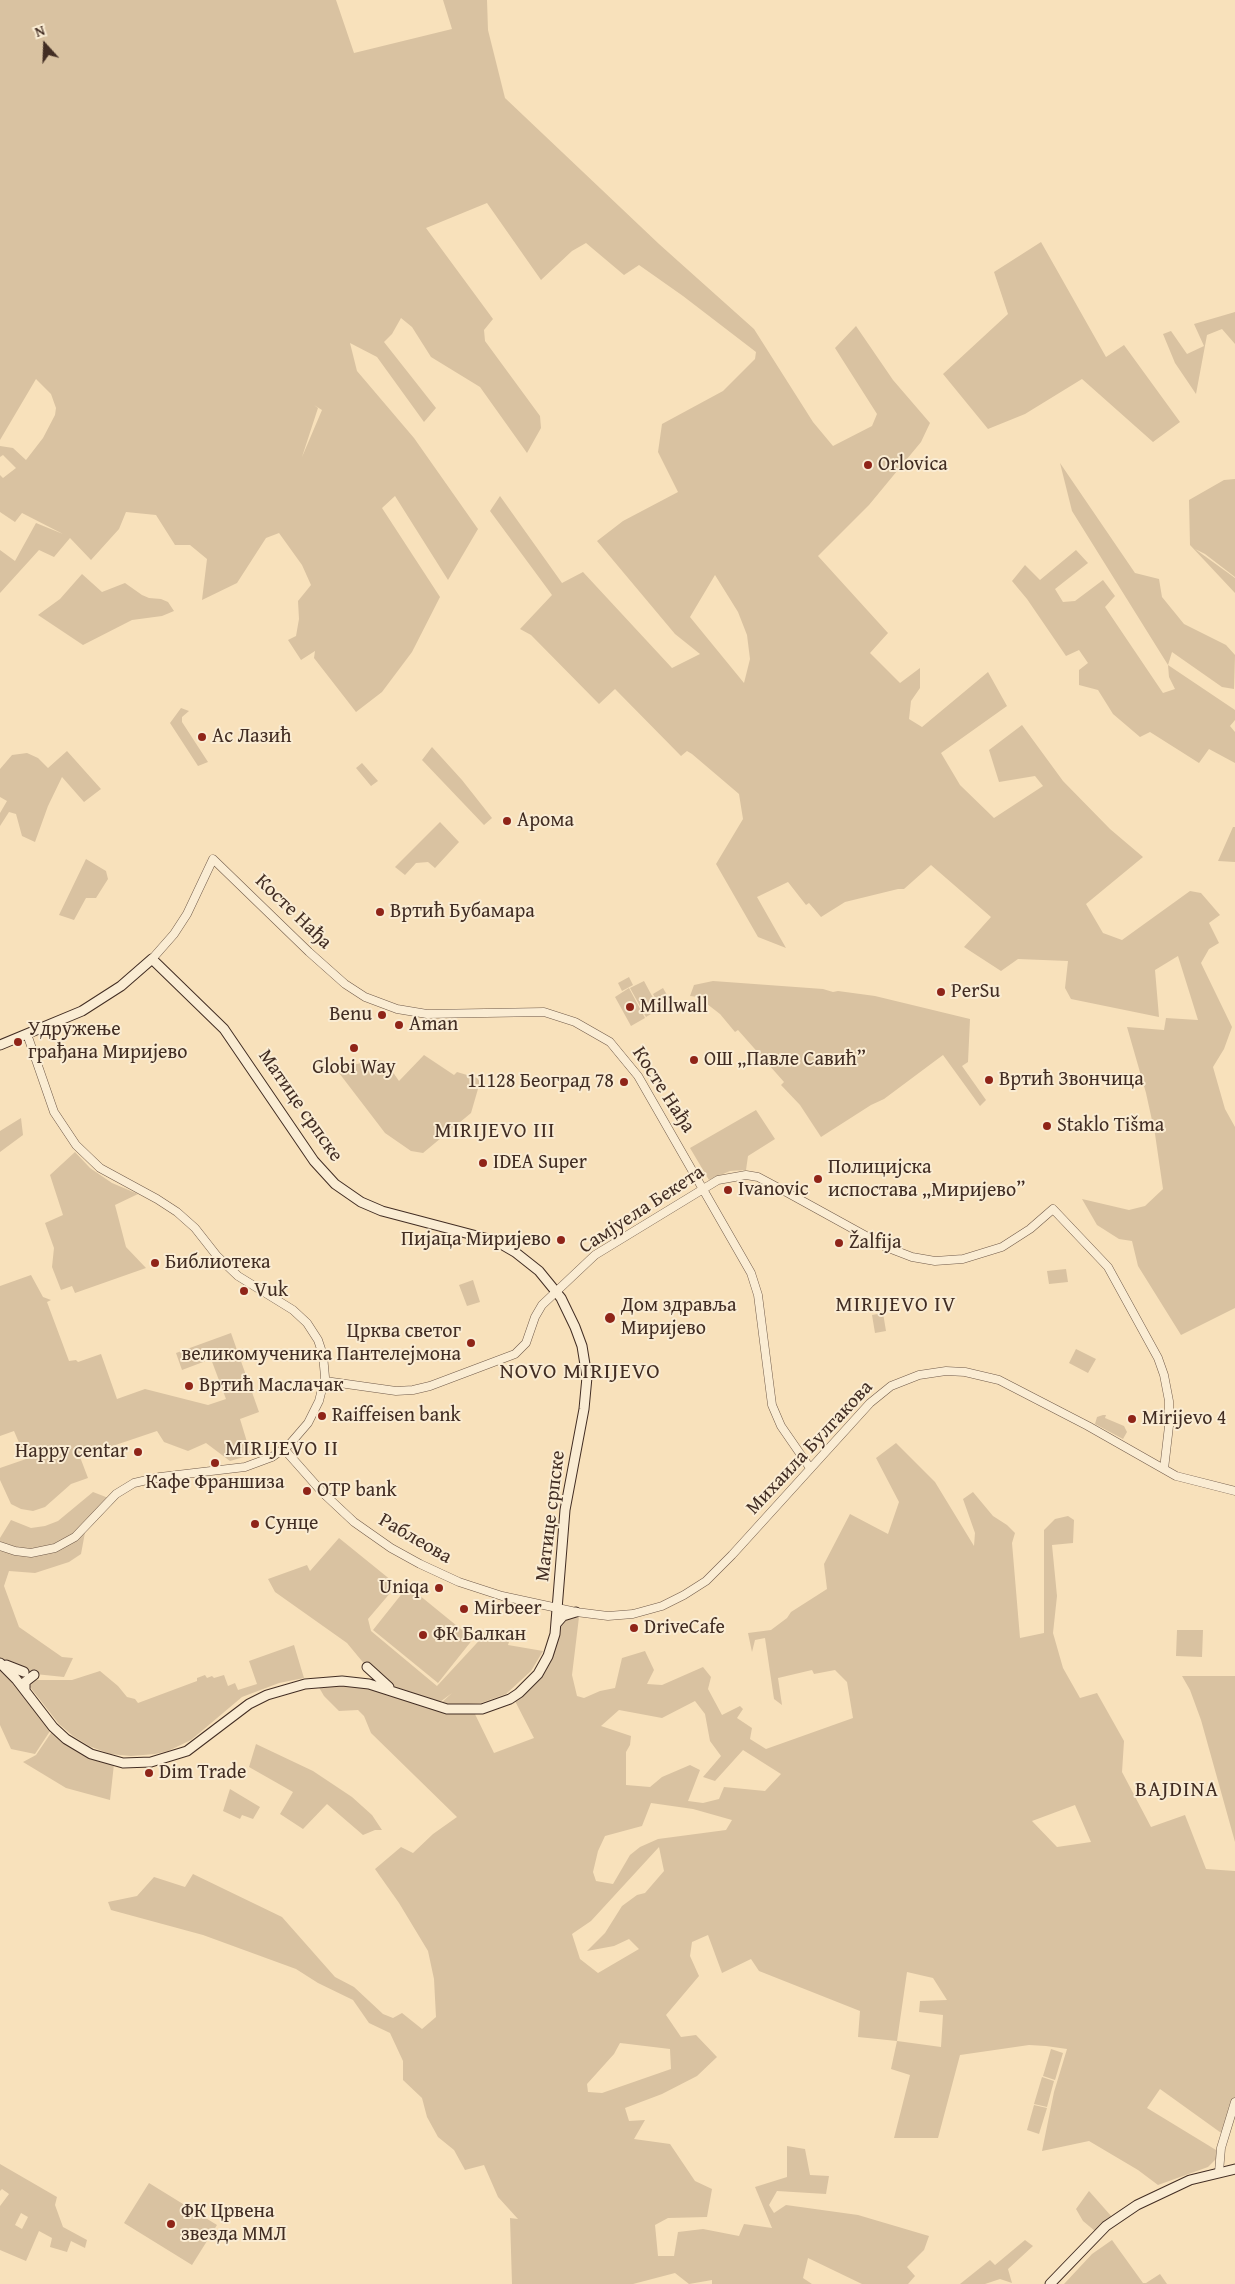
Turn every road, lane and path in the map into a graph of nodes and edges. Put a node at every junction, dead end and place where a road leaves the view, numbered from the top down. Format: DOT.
graph roads {
  1 [pos="152,959"];
  2 [pos="27,1034"];
  3 [pos="0,1044"];
  4 [pos="703,1188"];
  5 [pos="556,1291"];
  6 [pos="325,1381"];
  7 [pos="284,1449"];
  8 [pos="810,1468"];
  9 [pos="1164,1470"];
  10 [pos="1235,1491"];
  11 [pos="0,1546"];
  12 [pos="558,1609"];
  13 [pos="576,1612"];
  14 [pos="556,1624"];
  15 [pos="0,1663"];
  16 [pos="370,1671"];
  17 [pos="24,1672"];
  18 [pos="34,1675"];
  19 [pos="357,1682"];
  20 [pos="370,1684"];
  21 [pos="25,1690"];
  22 [pos="393,1690"];
  23 [pos="1235,2102"];
  24 [pos="1235,2169"];
  25 [pos="1219,2172"];
  26 [pos="1050,2284"];
  1 -- 2 [label="main road"];
  1 -- 4 [label="street, Косте Нађа"];
  1 -- 5 [label="main road, Матице српске"];
  2 -- 3 [label="main road"];
  2 -- 6 [label="street"];
  4 -- 5 [label="street, Самјуела Бекета"];
  4 -- 8 [label="street, Косте Нађа"];
  4 -- 9 [label="street, Самјуела Бекета"];
  5 -- 6 [label="street, Самјуела Бекета"];
  5 -- 12 [label="main road, Матице српске"];
  6 -- 7 [label="street"];
  7 -- 11 [label="street"];
  7 -- 12 [label="street, Раблеова"];
  8 -- 9 [label="street, Михаила Булгакова"];
  8 -- 13 [label="street, Михаила Булгакова"];
  9 -- 10 [label="street, Михаила Булгакова"];
  12 -- 13 [label="street, Михаила Булгакова"];
  12 -- 14 [label="main road, Матице српске"];
  13 -- 14 [label="main road"];
  14 -- 22 [label="main road, Матице српске"];
  15 -- 17 [label="main road"];
  15 -- 21 [label="main road, Матице српске"];
  16 -- 19 [label="main road"];
  16 -- 20 [label="main road"];
  16 -- 22 [label="main road"];
  18 -- 21 [label="main road"];
  19 -- 20 [label="main road, Матице српске"];
  19 -- 21 [label="main road, Матице српске"];
  20 -- 22 [label="main road, Матице српске"];
  23 -- 25 [label="street"];
  24 -- 25 [label="main road"];
  25 -- 26 [label="main road"];
}
